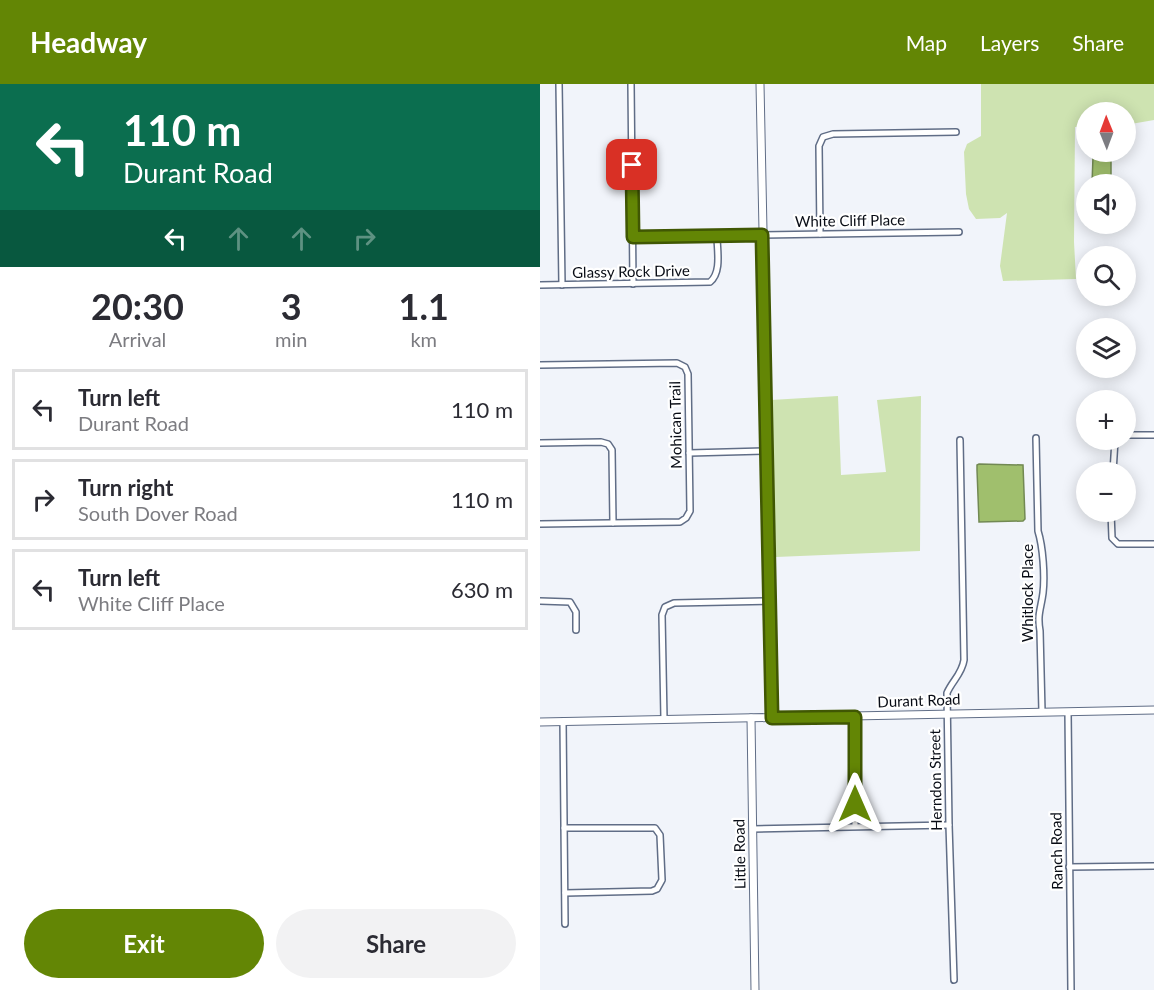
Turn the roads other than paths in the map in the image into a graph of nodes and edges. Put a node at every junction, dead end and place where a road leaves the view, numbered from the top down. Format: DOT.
graph roads {
  1 [pos="559,84"];
  2 [pos="631,84"];
  3 [pos="760,84"];
  4 [pos="956,132"];
  5 [pos="959,232"];
  6 [pos="819,234"];
  7 [pos="762,235"];
  8 [pos="717,236"];
  9 [pos="633,237"];
  10 [pos="633,284"];
  11 [pos="540,285"];
  12 [pos="562,285"];
  13 [pos="540,365"];
  14 [pos="1136,435"];
  15 [pos="1154,435"];
  16 [pos="1036,438"];
  17 [pos="960,440"];
  18 [pos="540,443"];
  19 [pos="767,451"];
  20 [pos="689,453"];
  21 [pos="1111,522"];
  22 [pos="614,523"];
  23 [pos="540,524"];
  24 [pos="1154,544"];
  25 [pos="770,601"];
  26 [pos="540,602"];
  27 [pos="576,630"];
  28 [pos="1154,710"];
  29 [pos="1042,712"];
  30 [pos="1068,712"];
  31 [pos="948,714"];
  32 [pos="855,717"];
  33 [pos="751,718"];
  34 [pos="772,718"];
  35 [pos="664,719"];
  36 [pos="563,721"];
  37 [pos="540,722"];
  38 [pos="949,825"];
  39 [pos="855,826"];
  40 [pos="564,828"];
  41 [pos="753,829"];
  42 [pos="1154,866"];
  43 [pos="1069,867"];
  44 [pos="565,893"];
  45 [pos="565,924"];
  46 [pos="954,980"];
  47 [pos="755,990"];
  48 [pos="1071,990"];
  1 -- 12 [label="street"];
  2 -- 9 [label="street"];
  3 -- 7 [label="street"];
  4 -- 6 [label="street"];
  5 -- 6 [label="street, White Cliff Place"];
  6 -- 7 [label="street, White Cliff Place"];
  7 -- 8 [label="street, White Cliff Place"];
  7 -- 19 [label="street"];
  8 -- 9 [label="street, White Cliff Place"];
  8 -- 10 [label="street, Glassy Rock Drive"];
  9 -- 10 [label="street"];
  10 -- 12 [label="street, Glassy Rock Drive"];
  11 -- 12 [label="street, Glassy Rock Drive"];
  13 -- 20 [label="street, Mohican Trail"];
  14 -- 15 [label="street"];
  16 -- 29 [label="street, Whitlock Place"];
  17 -- 31 [label="street, Herndon Street"];
  18 -- 22 [label="street"];
  19 -- 20 [label="street"];
  19 -- 25 [label="street"];
  20 -- 22 [label="street, Mohican Trail"];
  21 -- 24 [label="street"];
  22 -- 23 [label="street, Mohican Trail"];
  25 -- 34 [label="street"];
  25 -- 35 [label="street"];
  26 -- 27 [label="street"];
  28 -- 30 [label="street, Durant Road"];
  29 -- 30 [label="street, Durant Road"];
  29 -- 31 [label="street, Durant Road"];
  30 -- 43 [label="street, Ranch Road"];
  31 -- 32 [label="street, Durant Road"];
  31 -- 38 [label="street, Herndon Street"];
  32 -- 34 [label="street, Durant Road"];
  32 -- 39 [label="street"];
  33 -- 34 [label="street, Durant Road"];
  33 -- 35 [label="street, Durant Road"];
  33 -- 41 [label="street, Little Road"];
  35 -- 36 [label="street, Durant Road"];
  36 -- 37 [label="street, Durant Road"];
  36 -- 40 [label="street"];
  38 -- 39 [label="street"];
  38 -- 46 [label="street, Herndon Street"];
  39 -- 41 [label="street"];
  40 -- 44 [label="street"];
  40 -- 44 [label="street"];
  41 -- 47 [label="street, Little Road"];
  42 -- 43 [label="street"];
  43 -- 48 [label="street, Ranch Road"];
  44 -- 45 [label="street"];
}
